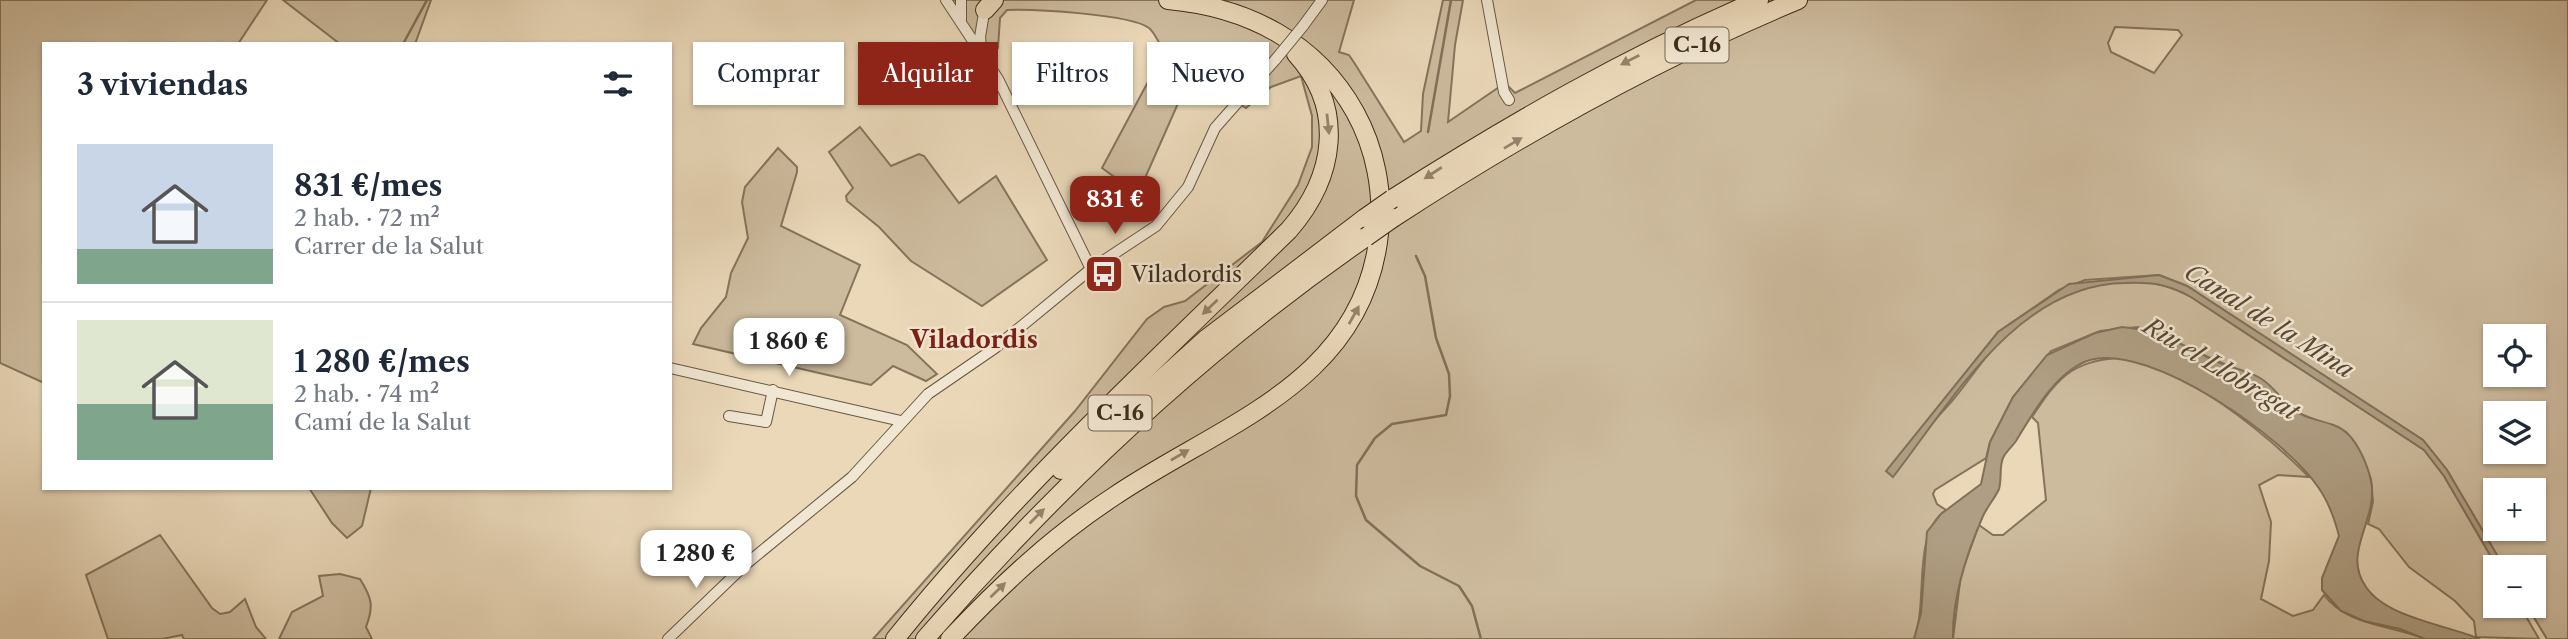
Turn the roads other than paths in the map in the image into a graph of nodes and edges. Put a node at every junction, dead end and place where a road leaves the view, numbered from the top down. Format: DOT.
graph roads {
  1 [pos="946,0"];
  2 [pos="961,0"];
  3 [pos="1168,0"];
  4 [pos="1322,0"];
  5 [pos="1487,0"];
  6 [pos="1759,0"];
  7 [pos="1798,0"];
  8 [pos="988,3"];
  9 [pos="961,21"];
  10 [pos="1268,28"];
  11 [pos="976,42"];
  12 [pos="981,42"];
  13 [pos="998,83"];
  14 [pos="1509,100"];
  15 [pos="1091,269"];
  16 [pos="672,368"];
  17 [pos="773,390"];
  18 [pos="729,416"];
  19 [pos="901,421"];
  20 [pos="668,639"];
  21 [pos="895,639"];
  22 [pos="904,639"];
  23 [pos="925,639"];
  24 [pos="950,639"];
  1 -- 9 [label="street"];
  2 -- 9 [label="street"];
  3 -- 10 [label="highway"];
  4 -- 15 [label="street, bridge"];
  5 -- 14 [label="street"];
  6 -- 22 [label="highway, C-16, one-way, bridge"];
  23 -- 7 [label="highway, C-16, one-way, bridge"];
  8 -- 12 [label="street"];
  9 -- 11 [label="street"];
  10 -- 21 [label="highway, one-way"];
  24 -- 10 [label="highway, one-way"];
  13 -- 15 [label="street"];
  15 -- 19 [label="street"];
  16 -- 17 [label="street"];
  17 -- 18 [label="street"];
  17 -- 19 [label="street"];
  19 -- 20 [label="street"];
}
